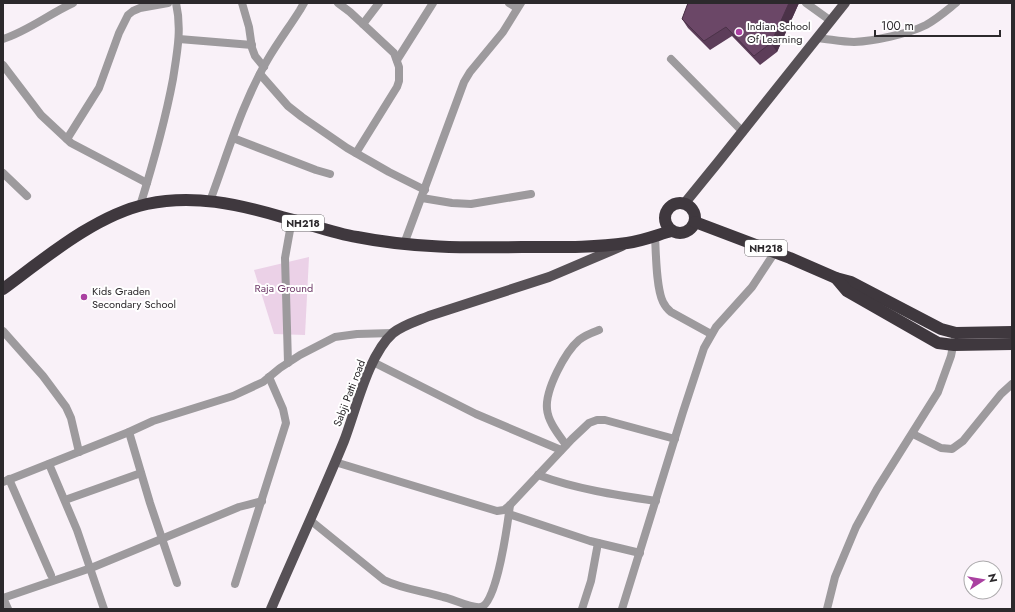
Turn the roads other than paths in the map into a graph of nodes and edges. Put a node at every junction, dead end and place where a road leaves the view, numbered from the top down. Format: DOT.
graph roads {
  1 [pos="73,3"];
  2 [pos="168,3"];
  3 [pos="176,3"];
  4 [pos="242,3"];
  5 [pos="304,3"];
  6 [pos="338,3"];
  7 [pos="379,3"];
  8 [pos="433,3"];
  9 [pos="509,3"];
  10 [pos="845,3"];
  11 [pos="956,3"];
  12 [pos="808,4"];
  13 [pos="519,6"];
  14 [pos="830,21"];
  15 [pos="363,24"];
  16 [pos="817,38"];
  17 [pos="3,39"];
  18 [pos="179,39"];
  19 [pos="252,45"];
  20 [pos="671,59"];
  21 [pos="397,60"];
  22 [pos="3,65"];
  23 [pos="262,71"];
  24 [pos="743,132"];
  25 [pos="233,138"];
  26 [pos="67,139"];
  27 [pos="356,153"];
  28 [pos="3,173"];
  29 [pos="330,174"];
  30 [pos="147,182"];
  31 [pos="423,194"];
  32 [pos="531,194"];
  33 [pos="27,196"];
  34 [pos="210,201"];
  35 [pos="684,204"];
  36 [pos="140,206"];
  37 [pos="292,220"];
  38 [pos="694,222"];
  39 [pos="671,231"];
  40 [pos="655,236"];
  41 [pos="629,243"];
  42 [pos="404,244"];
  43 [pos="775,252"];
  44 [pos="836,278"];
  45 [pos="3,289"];
  46 [pos="598,330"];
  47 [pos="3,331"];
  48 [pos="1012,332"];
  49 [pos="393,333"];
  50 [pos="711,334"];
  51 [pos="955,339"];
  52 [pos="1012,344"];
  53 [pos="373,362"];
  54 [pos="288,363"];
  55 [pos="269,377"];
  56 [pos="1012,384"];
  57 [pos="129,432"];
  58 [pos="912,434"];
  59 [pos="675,439"];
  60 [pos="564,447"];
  61 [pos="79,452"];
  62 [pos="335,462"];
  63 [pos="49,464"];
  64 [pos="141,473"];
  65 [pos="538,475"];
  66 [pos="6,480"];
  67 [pos="64,500"];
  68 [pos="262,501"];
  69 [pos="656,501"];
  70 [pos="510,506"];
  71 [pos="508,514"];
  72 [pos="310,520"];
  73 [pos="162,539"];
  74 [pos="598,543"];
  75 [pos="640,553"];
  76 [pos="90,568"];
  77 [pos="51,575"];
  78 [pos="177,582"];
  79 [pos="235,584"];
  80 [pos="3,598"];
  81 [pos="8,609"];
  82 [pos="104,609"];
  83 [pos="271,609"];
  84 [pos="582,609"];
  85 [pos="622,609"];
  86 [pos="826,609"];
  1 -- 17 [label="street"];
  2 -- 26 [label="street"];
  3 -- 18 [label="street"];
  4 -- 19 [label="street"];
  5 -- 23 [label="street"];
  6 -- 15 [label="street"];
  7 -- 15 [label="street"];
  8 -- 21 [label="street"];
  9 -- 13 [label="street"];
  10 -- 14 [label="main road"];
  11 -- 16 [label="street"];
  12 -- 14 [label="street"];
  13 -- 31 [label="street"];
  14 -- 16 [label="main road"];
  15 -- 21 [label="street"];
  16 -- 24 [label="main road"];
  18 -- 19 [label="street"];
  18 -- 30 [label="street"];
  19 -- 23 [label="street"];
  20 -- 24 [label="street"];
  21 -- 27 [label="street"];
  22 -- 26 [label="street"];
  23 -- 25 [label="street"];
  23 -- 27 [label="street"];
  24 -- 35 [label="main road"];
  25 -- 29 [label="street"];
  25 -- 34 [label="street"];
  26 -- 30 [label="street"];
  27 -- 31 [label="street"];
  28 -- 33 [label="street"];
  30 -- 36 [label="street"];
  31 -- 32 [label="street"];
  31 -- 42 [label="street"];
  34 -- 36 [label="highway, NH218"];
  34 -- 37 [label="highway, NH218"];
  35 -- 38 [label="highway"];
  35 -- 39 [label="highway"];
  36 -- 45 [label="highway, NH218"];
  37 -- 42 [label="highway, NH218"];
  37 -- 54 [label="street"];
  38 -- 39 [label="highway, NH218"];
  38 -- 43 [label="highway, NH218"];
  39 -- 40 [label="highway, NH218"];
  40 -- 41 [label="highway, NH218"];
  40 -- 50 [label="street"];
  41 -- 42 [label="highway, NH218"];
  41 -- 49 [label="main road, Sabji Patti road"];
  43 -- 44 [label="highway, NH218"];
  43 -- 50 [label="street"];
  44 -- 51 [label="highway, NH218"];
  44 -- 51 [label="highway, NH218"];
  46 -- 60 [label="street"];
  47 -- 61 [label="street"];
  48 -- 51 [label="highway, NH218"];
  49 -- 53 [label="main road, Sabji Patti road"];
  49 -- 54 [label="street"];
  50 -- 59 [label="street"];
  51 -- 52 [label="highway, NH218"];
  51 -- 58 [label="street"];
  53 -- 60 [label="street"];
  53 -- 62 [label="main road, Sabji Patti road"];
  54 -- 55 [label="street"];
  55 -- 57 [label="street"];
  55 -- 68 [label="street"];
  56 -- 58 [label="street"];
  57 -- 61 [label="street"];
  57 -- 64 [label="street"];
  58 -- 86 [label="street"];
  59 -- 60 [label="street"];
  59 -- 69 [label="street"];
  60 -- 65 [label="street"];
  61 -- 63 [label="street"];
  62 -- 70 [label="street"];
  62 -- 72 [label="main road, Sabji Patti road"];
  63 -- 66 [label="street"];
  63 -- 67 [label="street"];
  64 -- 67 [label="street"];
  64 -- 73 [label="street"];
  65 -- 69 [label="street"];
  65 -- 70 [label="street"];
  66 -- 77 [label="street"];
  67 -- 76 [label="street"];
  68 -- 73 [label="street"];
  68 -- 79 [label="street"];
  69 -- 75 [label="street"];
  70 -- 71 [label="street"];
  71 -- 72 [label="street"];
  71 -- 74 [label="street"];
  72 -- 83 [label="main road, Sabji Patti road"];
  73 -- 76 [label="street"];
  73 -- 78 [label="street"];
  74 -- 75 [label="street"];
  74 -- 84 [label="street"];
  75 -- 85 [label="street"];
  76 -- 80 [label="street"];
  76 -- 82 [label="street"];
  80 -- 81 [label="street"];
}
